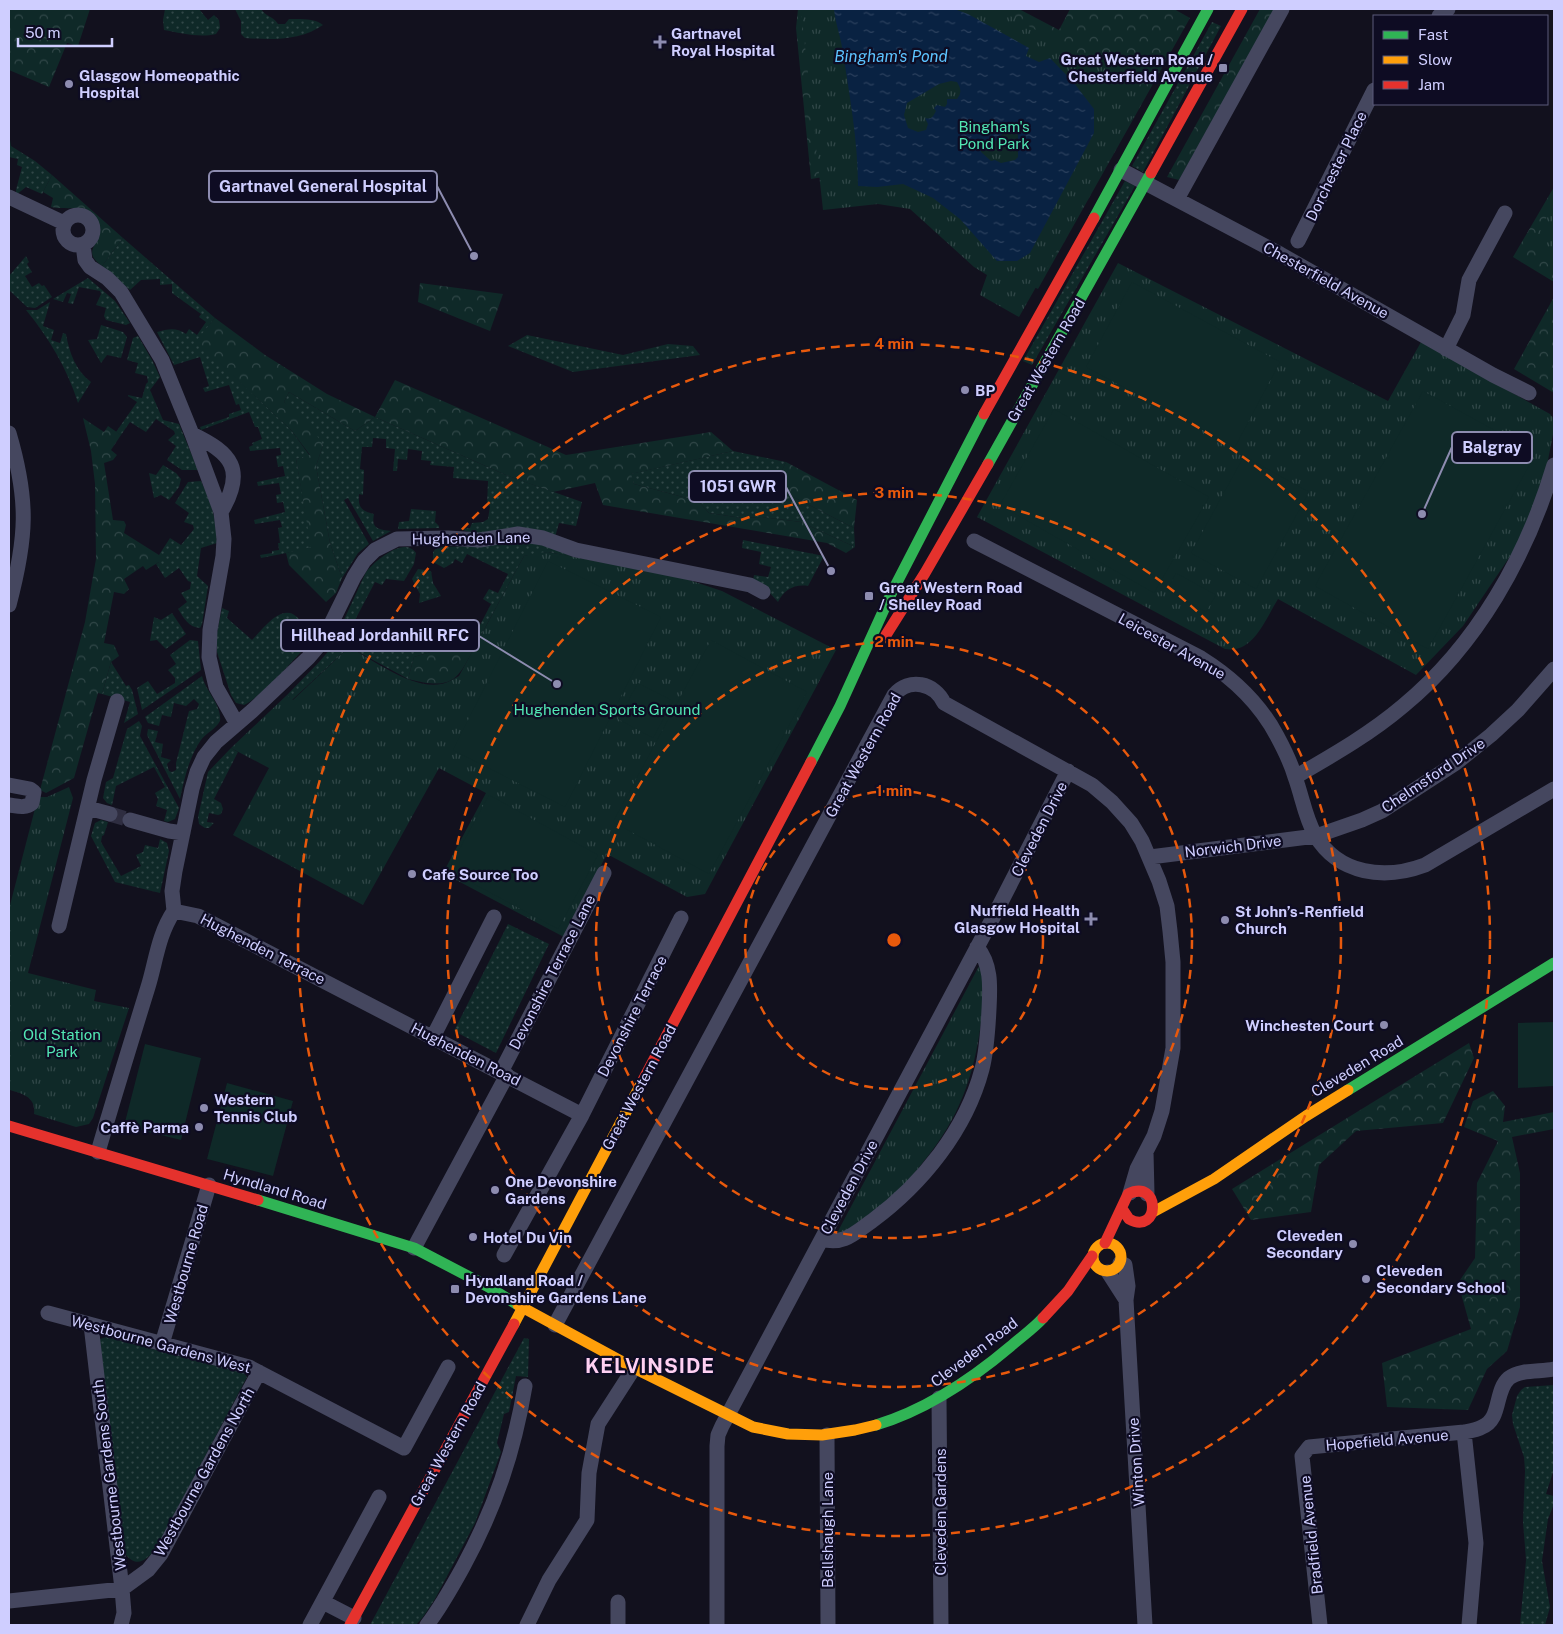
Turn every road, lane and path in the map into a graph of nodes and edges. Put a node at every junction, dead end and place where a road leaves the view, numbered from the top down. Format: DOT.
graph roads {
  1 [pos="1242,9"];
  2 [pos="1282,9"];
  3 [pos="1217,14"];
  4 [pos="1373,92"];
  5 [pos="1121,170"];
  6 [pos="1147,183"];
  7 [pos="9,198"];
  8 [pos="1177,199"];
  9 [pos="1505,213"];
  10 [pos="64,222"];
  11 [pos="1298,241"];
  12 [pos="83,245"];
  13 [pos="1446,349"];
  14 [pos="1529,393"];
  15 [pos="9,434"];
  16 [pos="192,434"];
  17 [pos="1554,465"];
  18 [pos="16,496"];
  19 [pos="221,512"];
  20 [pos="974,541"];
  21 [pos="763,592"];
  22 [pos="9,605"];
  23 [pos="1554,669"];
  24 [pos="117,701"];
  25 [pos="840,706"];
  26 [pos="237,724"];
  27 [pos="1068,771"];
  28 [pos="1295,777"];
  29 [pos="9,785"];
  30 [pos="1554,789"];
  31 [pos="9,805"];
  32 [pos="88,808"];
  33 [pos="110,814"];
  34 [pos="130,820"];
  35 [pos="183,833"];
  36 [pos="1316,836"];
  37 [pos="1150,857"];
  38 [pos="604,873"];
  39 [pos="174,911"];
  40 [pos="494,917"];
  41 [pos="681,918"];
  42 [pos="59,926"];
  43 [pos="977,947"];
  44 [pos="1554,964"];
  45 [pos="350,994"];
  46 [pos="433,1037"];
  47 [pos="504,1074"];
  48 [pos="582,1114"];
  49 [pos="9,1126"];
  50 [pos="98,1152"];
  51 [pos="1146,1152"];
  52 [pos="209,1185"];
  53 [pos="1130,1193"];
  54 [pos="1149,1195"];
  55 [pos="1179,1199"];
  56 [pos="1122,1210"];
  57 [pos="1153,1212"];
  58 [pos="822,1238"];
  59 [pos="1105,1243"];
  60 [pos="414,1248"];
  61 [pos="504,1255"];
  62 [pos="1092,1256"];
  63 [pos="1114,1260"];
  64 [pos="1072,1287"];
  65 [pos="523,1308"];
  66 [pos="48,1313"];
  67 [pos="91,1325"];
  68 [pos="555,1325"];
  69 [pos="162,1344"];
  70 [pos="448,1367"];
  71 [pos="634,1368"];
  72 [pos="1554,1369"];
  73 [pos="259,1372"];
  74 [pos="525,1386"];
  75 [pos="939,1398"];
  76 [pos="728,1414"];
  77 [pos="1464,1432"];
  78 [pos="827,1435"];
  79 [pos="1309,1447"];
  80 [pos="379,1497"];
  81 [pos="122,1589"];
  82 [pos="9,1601"];
  83 [pos="323,1602"];
  84 [pos="618,1602"];
  85 [pos="352,1622"];
  86 [pos="121,1625"];
  87 [pos="310,1625"];
  88 [pos="427,1625"];
  89 [pos="527,1625"];
  90 [pos="618,1625"];
  91 [pos="716,1625"];
  92 [pos="828,1625"];
  93 [pos="941,1625"];
  94 [pos="1145,1625"];
  95 [pos="1320,1625"];
  96 [pos="1469,1625"];
  1 -- 3 [label="main road, Great Western Road"];
  2 -- 8 [label="street"];
  3 -- 5 [label="main road, Great Western Road"];
  3 -- 6 [label="main road, Great Western Road"];
  4 -- 11 [label="street, Dorchester Place"];
  5 -- 6 [label="street, Chesterfield Avenue"];
  5 -- 25 [label="main road, Great Western Road"];
  6 -- 8 [label="street, Chesterfield Avenue"];
  6 -- 25 [label="main road, Great Western Road"];
  7 -- 10 [label="street"];
  8 -- 13 [label="street, Chesterfield Avenue"];
  9 -- 13 [label="street"];
  10 -- 12 [label="street"];
  10 -- 12 [label="street"];
  12 -- 16 [label="street"];
  13 -- 14 [label="street, Chesterfield Avenue"];
  15 -- 18 [label="street"];
  16 -- 19 [label="street"];
  16 -- 19 [label="street"];
  17 -- 28 [label="street"];
  18 -- 22 [label="street"];
  19 -- 26 [label="street"];
  20 -- 28 [label="street, Leicester Avenue"];
  21 -- 26 [label="street, Hughenden Lane"];
  23 -- 36 [label="street, Chelmsford Drive"];
  24 -- 32 [label="street"];
  25 -- 65 [label="main road, Great Western Road"];
  26 -- 35 [label="street, Hughenden Lane"];
  27 -- 37 [label="street"];
  27 -- 43 [label="street, Cleveden Drive"];
  27 -- 68 [label="street, Great Western Road"];
  28 -- 36 [label="street, Leicester Avenue"];
  29 -- 31 [label="street"];
  30 -- 36 [label="street, Leicester Avenue"];
  32 -- 33 [label="street"];
  32 -- 42 [label="street"];
  34 -- 35 [label="street"];
  35 -- 39 [label="street, Hughenden Lane"];
  36 -- 37 [label="street, Norwich Drive"];
  37 -- 51 [label="street"];
  38 -- 47 [label="street, Devonshire Terrace Lane"];
  39 -- 45 [label="street, Hughenden Terrace"];
  39 -- 50 [label="street"];
  40 -- 46 [label="street"];
  41 -- 48 [label="street, Devonshire Terrace"];
  43 -- 58 [label="street, Cleveden Drive"];
  43 -- 58 [label="street"];
  44 -- 55 [label="main road, Cleveden Road"];
  45 -- 46 [label="street, Hughenden Road"];
  46 -- 47 [label="street, Hughenden Road"];
  47 -- 48 [label="street, Hughenden Road"];
  47 -- 60 [label="street, Devonshire Terrace Lane"];
  48 -- 61 [label="street, Devonshire Terrace"];
  49 -- 50 [label="main road, Hyndland Road"];
  50 -- 52 [label="main road, Hyndland Road"];
  51 -- 53 [label="street"];
  51 -- 54 [label="street"];
  52 -- 60 [label="main road, Hyndland Road"];
  52 -- 69 [label="street, Westbourne Road"];
  53 -- 54 [label="main road"];
  53 -- 56 [label="main road, Cleveden Road"];
  54 -- 55 [label="main road"];
  54 -- 57 [label="main road"];
  55 -- 57 [label="main road, Cleveden Road"];
  56 -- 57 [label="main road, Cleveden Road"];
  56 -- 59 [label="main road, Cleveden Road"];
  58 -- 76 [label="street, Cleveden Drive"];
  59 -- 62 [label="main road, Cleveden Road"];
  59 -- 63 [label="main road"];
  60 -- 65 [label="main road, Hyndland Road"];
  62 -- 63 [label="main road"];
  62 -- 64 [label="main road, Cleveden Road"];
  63 -- 64 [label="main road, Cleveden Road"];
  63 -- 94 [label="street, Winton Drive"];
  64 -- 75 [label="main road, Cleveden Road"];
  65 -- 68 [label="main road, Cleveden Road"];
  65 -- 85 [label="main road, Great Western Road"];
  66 -- 67 [label="street, Westbourne Gardens West"];
  67 -- 69 [label="street, Westbourne Gardens West"];
  67 -- 81 [label="street, Westbourne Gardens South"];
  68 -- 71 [label="main road, Cleveden Road"];
  69 -- 73 [label="street, Westbourne Gardens West"];
  70 -- 73 [label="street, Westbourne Gardens West"];
  71 -- 76 [label="main road, Cleveden Road"];
  71 -- 89 [label="street"];
  72 -- 77 [label="street, Hopefield Avenue"];
  73 -- 81 [label="street, Westbourne Gardens North"];
  74 -- 88 [label="street"];
  75 -- 78 [label="main road, Cleveden Road"];
  75 -- 93 [label="street, Cleveden Gardens"];
  76 -- 78 [label="main road, Cleveden Road"];
  76 -- 91 [label="street, Cleveden Drive"];
  77 -- 79 [label="street, Hopefield Avenue"];
  77 -- 96 [label="street"];
  78 -- 92 [label="street, Bellshaugh Lane"];
  79 -- 95 [label="street, Bradfield Avenue"];
  80 -- 83 [label="street"];
  81 -- 82 [label="street"];
  81 -- 86 [label="street, Westbourne Gardens South"];
  83 -- 85 [label="street"];
  83 -- 87 [label="street"];
  84 -- 90 [label="street"];
}
